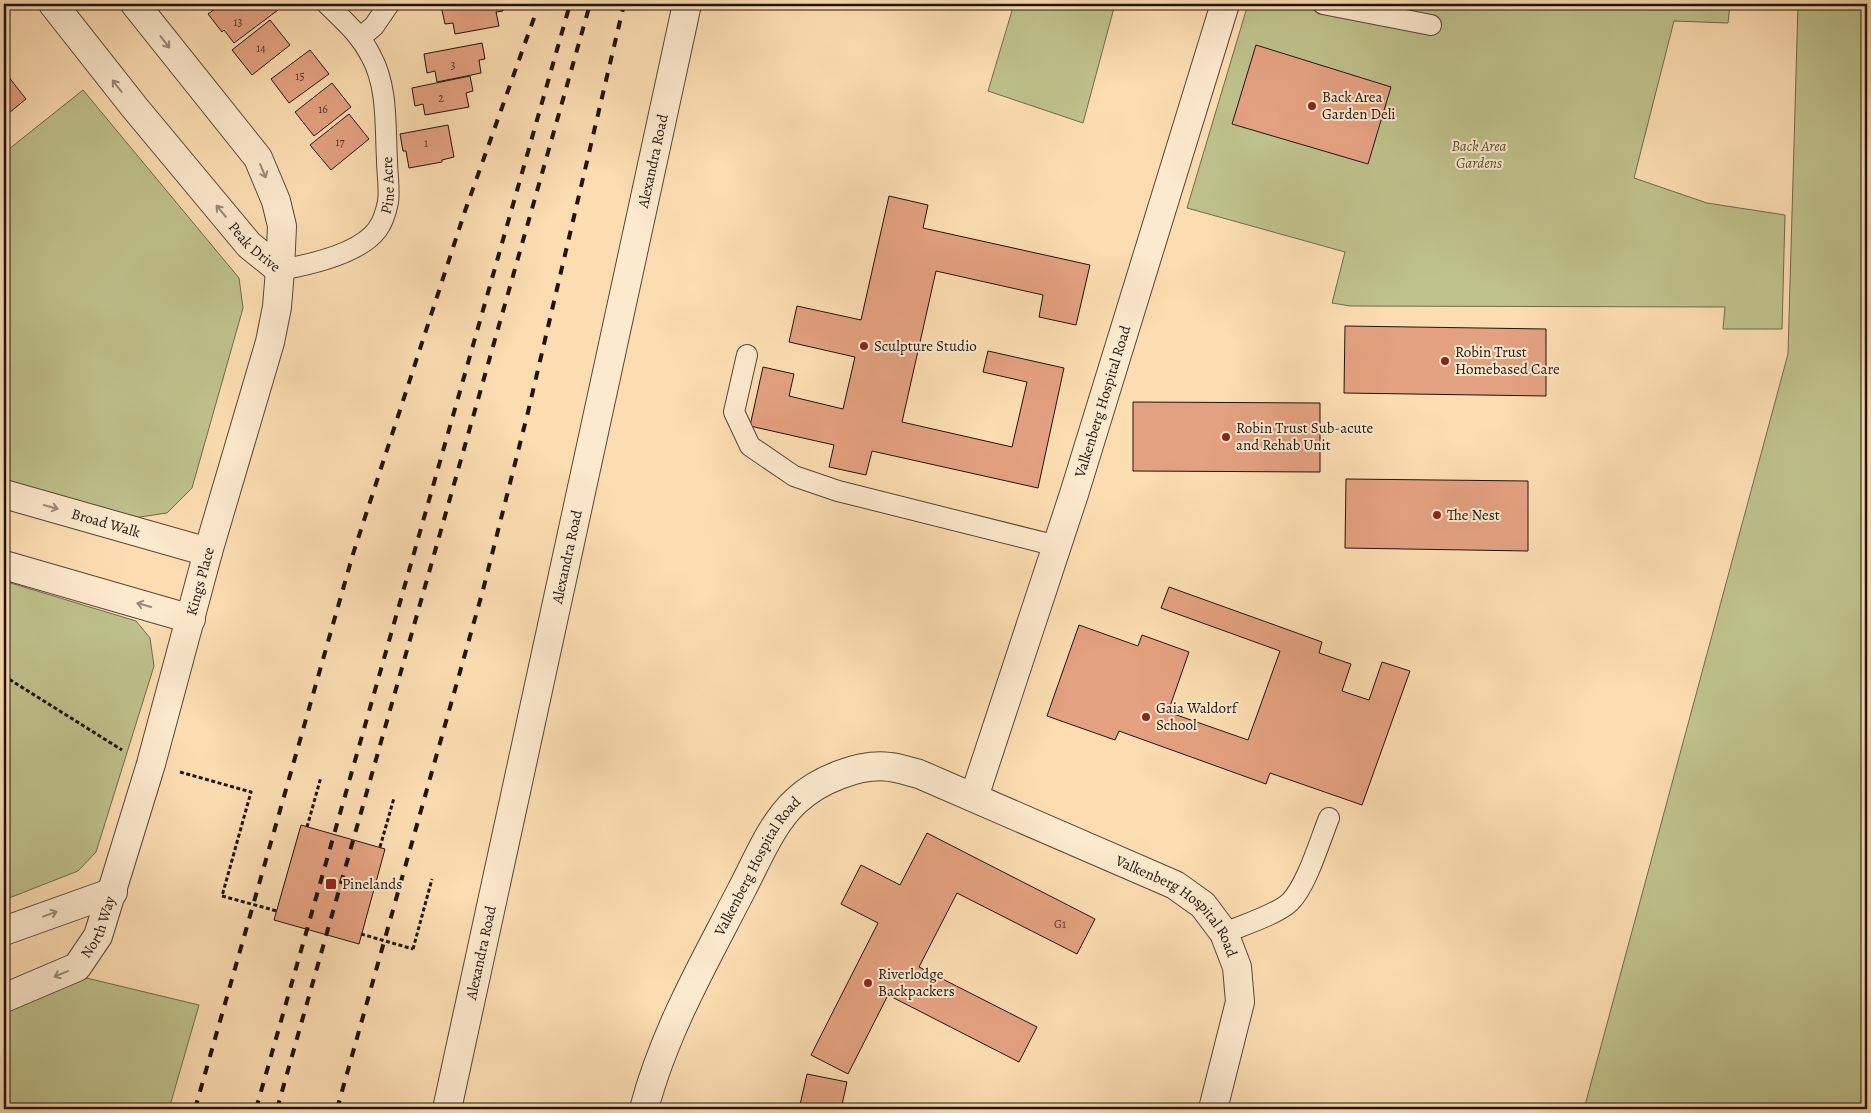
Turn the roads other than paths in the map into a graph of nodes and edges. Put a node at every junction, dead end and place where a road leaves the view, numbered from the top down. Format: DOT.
graph roads {
  1 [pos="53,4"];
  2 [pos="135,4"];
  3 [pos="327,4"];
  4 [pos="389,4"];
  5 [pos="688,4"];
  6 [pos="1225,4"];
  7 [pos="1323,4"];
  8 [pos="1431,26"];
  9 [pos="361,37"];
  10 [pos="280,270"];
  11 [pos="748,355"];
  12 [pos="4,494"];
  13 [pos="1057,546"];
  14 [pos="208,552"];
  15 [pos="4,565"];
  16 [pos="191,619"];
  17 [pos="974,797"];
  18 [pos="1329,818"];
  19 [pos="113,892"];
  20 [pos="4,931"];
  21 [pos="1224,933"];
  22 [pos="4,998"];
  23 [pos="448,1109"];
  24 [pos="644,1109"];
  25 [pos="1213,1109"];
  10 -- 1 [label="street, Peak Drive, one-way"];
  2 -- 10 [label="street, Peak Drive, one-way"];
  3 -- 9 [label="lane, Pine Acre"];
  4 -- 9 [label="lane"];
  5 -- 23 [label="street, Alexandra Road"];
  6 -- 13 [label="street, Valkenberg Hospital Road"];
  7 -- 8 [label="lane"];
  9 -- 10 [label="lane, Pine Acre"];
  10 -- 14 [label="street, Kings Place"];
  11 -- 13 [label="lane"];
  12 -- 14 [label="street, Broad Walk, one-way"];
  13 -- 17 [label="street, Valkenberg Hospital Road"];
  14 -- 16 [label="street, Kings Place"];
  16 -- 15 [label="street, one-way"];
  16 -- 19 [label="street, Kings Place"];
  17 -- 21 [label="street, Valkenberg Hospital Road"];
  17 -- 24 [label="street, Valkenberg Hospital Road"];
  18 -- 21 [label="lane"];
  20 -- 19 [label="street, North Way, one-way"];
  19 -- 22 [label="street, North Way, one-way"];
  21 -- 25 [label="street, Valkenberg Hospital Road"];
}
